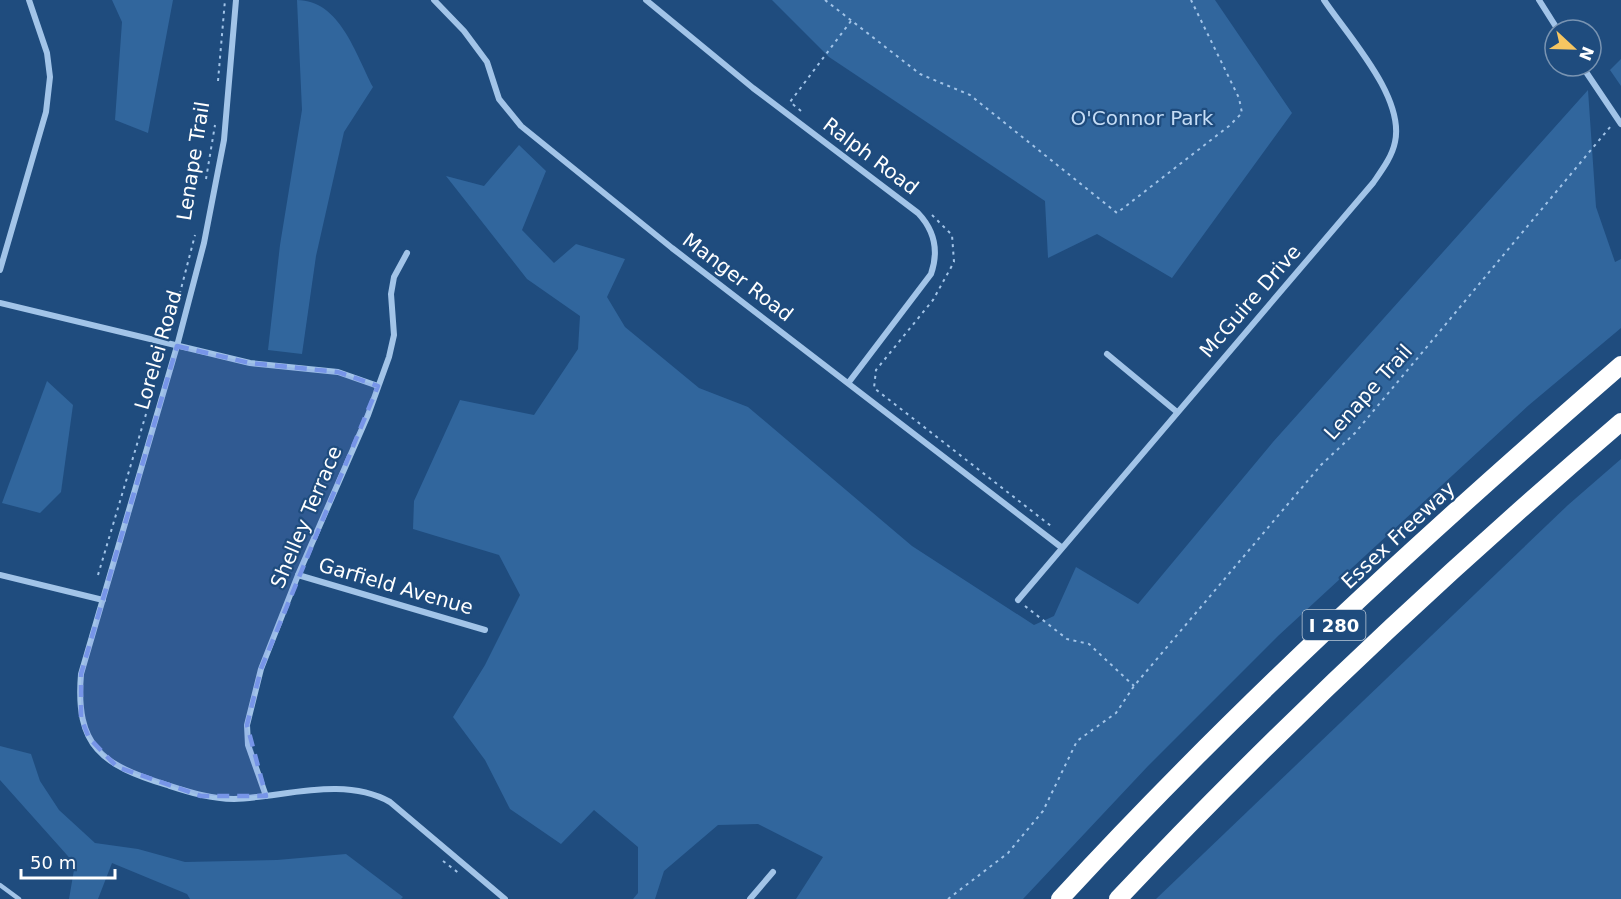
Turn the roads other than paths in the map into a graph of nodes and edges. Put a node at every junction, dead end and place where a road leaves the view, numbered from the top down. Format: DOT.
graph roads {
  1 [pos="29,0"];
  2 [pos="236,0"];
  3 [pos="434,0"];
  4 [pos="646,0"];
  5 [pos="1324,0"];
  6 [pos="1539,0"];
  7 [pos="1550,18"];
  8 [pos="1590,78"];
  9 [pos="1619,122"];
  10 [pos="407,253"];
  11 [pos="0,270"];
  12 [pos="0,303"];
  13 [pos="177,346"];
  14 [pos="1107,354"];
  15 [pos="1621,365"];
  16 [pos="849,382"];
  17 [pos="378,386"];
  18 [pos="1176,412"];
  19 [pos="1621,422"];
  20 [pos="1061,548"];
  21 [pos="0,575"];
  22 [pos="298,575"];
  23 [pos="103,600"];
  24 [pos="1017,600"];
  25 [pos="485,630"];
  26 [pos="266,796"];
  27 [pos="773,872"];
  28 [pos="0,885"];
  29 [pos="504,898"];
  30 [pos="19,899"];
  31 [pos="750,899"];
  32 [pos="1060,899"];
  33 [pos="1118,899"];
  1 -- 11 [label="street"];
  2 -- 13 [label="street, Lorelei Road"];
  3 -- 16 [label="street, Manger Road"];
  4 -- 16 [label="street, Ralph Road"];
  5 -- 18 [label="street, McGuire Drive"];
  6 -- 7 [label="street"];
  8 -- 9 [label="street"];
  10 -- 17 [label="street, Shelley Terrace"];
  12 -- 13 [label="street"];
  13 -- 17 [label="street"];
  13 -- 23 [label="street, Lorelei Road"];
  14 -- 18 [label="street"];
  15 -- 32 [label="highway, Essex Freeway / I 280"];
  16 -- 20 [label="street, Manger Road"];
  17 -- 22 [label="street, Shelley Terrace"];
  18 -- 20 [label="street, McGuire Drive"];
  19 -- 33 [label="highway, I 280"];
  20 -- 24 [label="street, McGuire Drive"];
  21 -- 23 [label="street"];
  22 -- 25 [label="street, Garfield Avenue"];
  22 -- 26 [label="street, Shelley Terrace"];
  23 -- 26 [label="street, Lorelei Road"];
  26 -- 29 [label="street, Lorelei Road"];
  27 -- 31 [label="street"];
  28 -- 30 [label="lane"];
}
